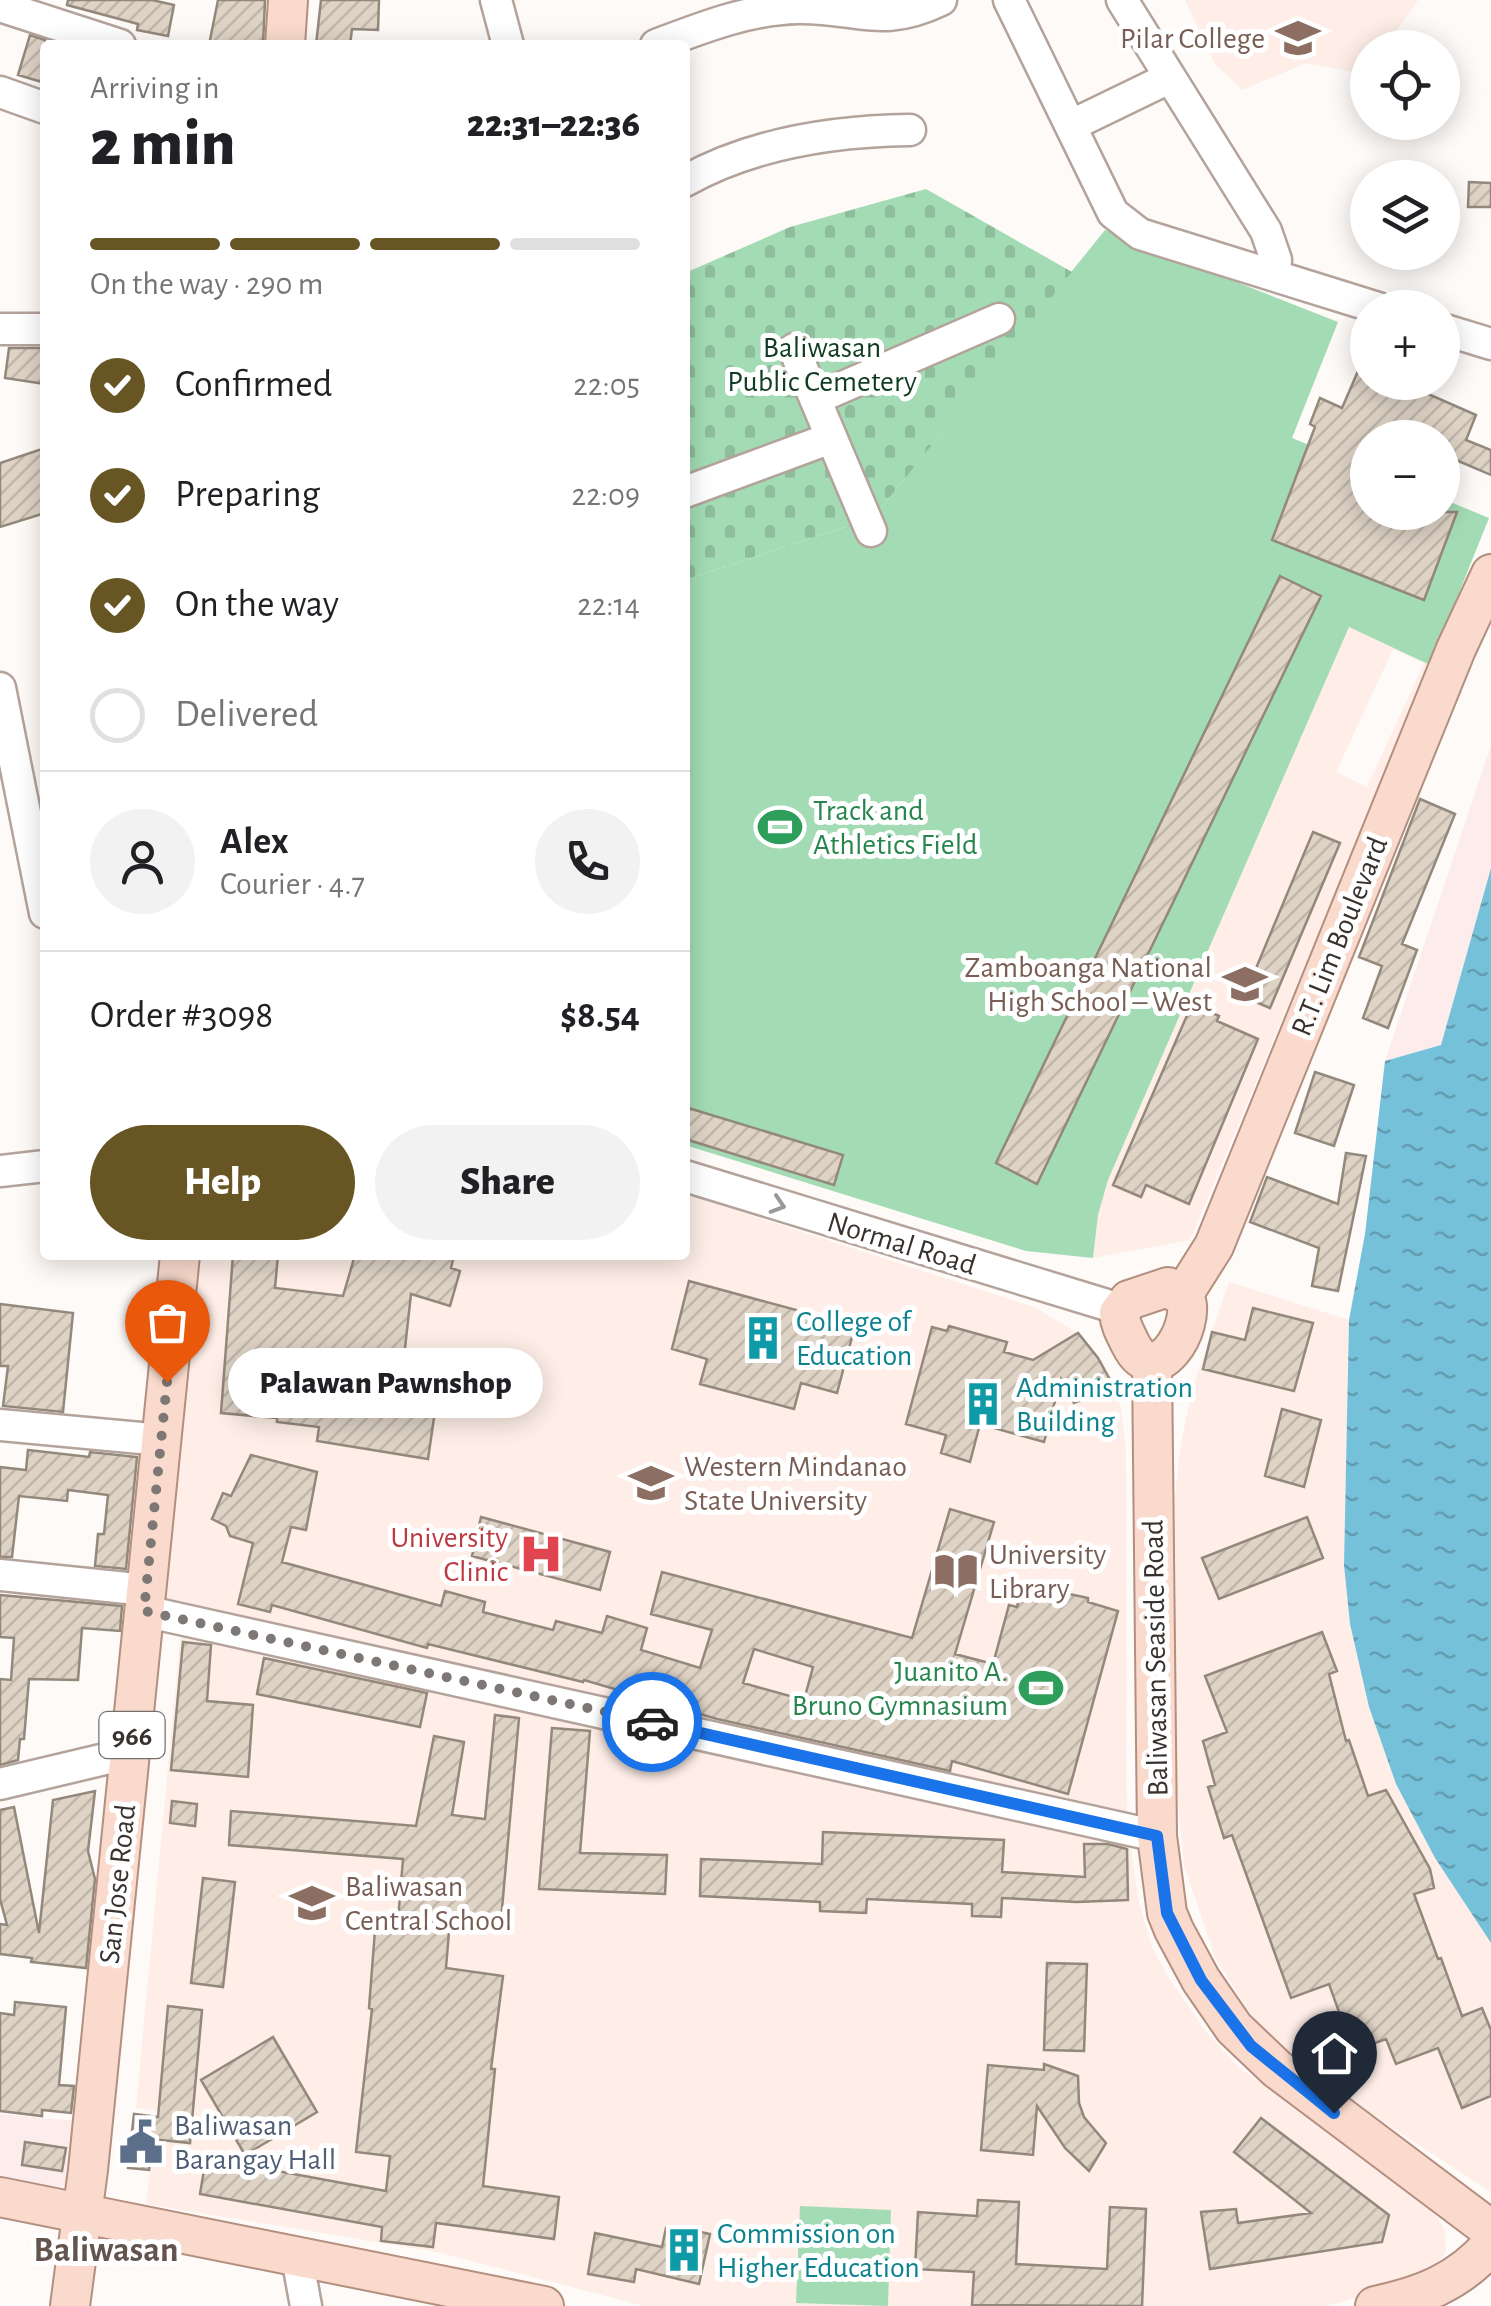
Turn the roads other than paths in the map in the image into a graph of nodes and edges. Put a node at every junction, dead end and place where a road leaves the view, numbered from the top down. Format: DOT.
graph roads {
  1 [pos="288,0"];
  2 [pos="496,0"];
  3 [pos="941,0"];
  4 [pos="1010,0"];
  5 [pos="1122,0"];
  6 [pos="0,6"];
  7 [pos="105,40"];
  8 [pos="285,40"];
  9 [pos="507,40"];
  10 [pos="670,40"];
  11 [pos="1169,78"];
  12 [pos="0,92"];
  13 [pos="40,106"];
  14 [pos="1072,125"];
  15 [pos="910,130"];
  16 [pos="690,179"];
  17 [pos="1275,274"];
  18 [pos="1350,299"];
  19 [pos="999,319"];
  20 [pos="0,329"];
  21 [pos="40,329"];
  22 [pos="1460,334"];
  23 [pos="1491,344"];
  24 [pos="794,349"];
  25 [pos="815,398"];
  26 [pos="830,438"];
  27 [pos="690,490"];
  28 [pos="871,532"];
  29 [pos="1491,574"];
  30 [pos="0,688"];
  31 [pos="6,767"];
  32 [pos="40,894"];
  33 [pos="40,1167"];
  34 [pos="0,1171"];
  35 [pos="690,1178"];
  36 [pos="180,1260"];
  37 [pos="1183,1295"];
  38 [pos="1120,1309"];
  39 [pos="1152,1362"];
  40 [pos="0,1426"];
  41 [pos="162,1440"];
  42 [pos="0,1576"];
  43 [pos="145,1600"];
  44 [pos="130,1753"];
  45 [pos="0,1784"];
  46 [pos="1157,1836"];
  47 [pos="0,2197"];
  48 [pos="83,2214"];
  49 [pos="1491,2230"];
  50 [pos="1491,2245"];
  51 [pos="297,2256"];
  52 [pos="70,2306"];
  53 [pos="306,2306"];
  54 [pos="544,2306"];
  55 [pos="1375,2306"];
  1 -- 8 [label="main road"];
  2 -- 9 [label="street"];
  3 -- 10 [label="street"];
  4 -- 14 [label="street"];
  5 -- 11 [label="street"];
  6 -- 7 [label="street"];
  11 -- 14 [label="street"];
  11 -- 17 [label="street"];
  12 -- 13 [label="street"];
  14 -- 17 [label="street"];
  15 -- 16 [label="street"];
  17 -- 18 [label="street"];
  19 -- 25 [label="street"];
  20 -- 21 [label="street"];
  22 -- 23 [label="street"];
  24 -- 25 [label="street"];
  25 -- 26 [label="street"];
  26 -- 27 [label="street"];
  26 -- 28 [label="street"];
  29 -- 37 [label="main road, R.T. Lim Boulevard"];
  30 -- 31 [label="street"];
  31 -- 32 [label="street"];
  33 -- 34 [label="street"];
  35 -- 38 [label="street, Normal Road, one-way"];
  36 -- 41 [label="main road, San Jose Road / 966"];
  37 -- 38 [label="main road"];
  37 -- 39 [label="main road"];
  38 -- 39 [label="main road"];
  39 -- 46 [label="main road, Baliwasan Seaside Road"];
  40 -- 41 [label="street"];
  41 -- 43 [label="main road, San Jose Road / 966"];
  42 -- 43 [label="street"];
  43 -- 44 [label="main road, San Jose Road / 966"];
  43 -- 46 [label="street"];
  44 -- 45 [label="street"];
  44 -- 48 [label="main road, San Jose Road / 966"];
  46 -- 49 [label="main road, Baliwasan Seaside Road"];
  47 -- 48 [label="main road"];
  48 -- 51 [label="main road"];
  48 -- 52 [label="main road, 966"];
  50 -- 55 [label="main road"];
  51 -- 53 [label="street"];
  51 -- 54 [label="main road"];
}
